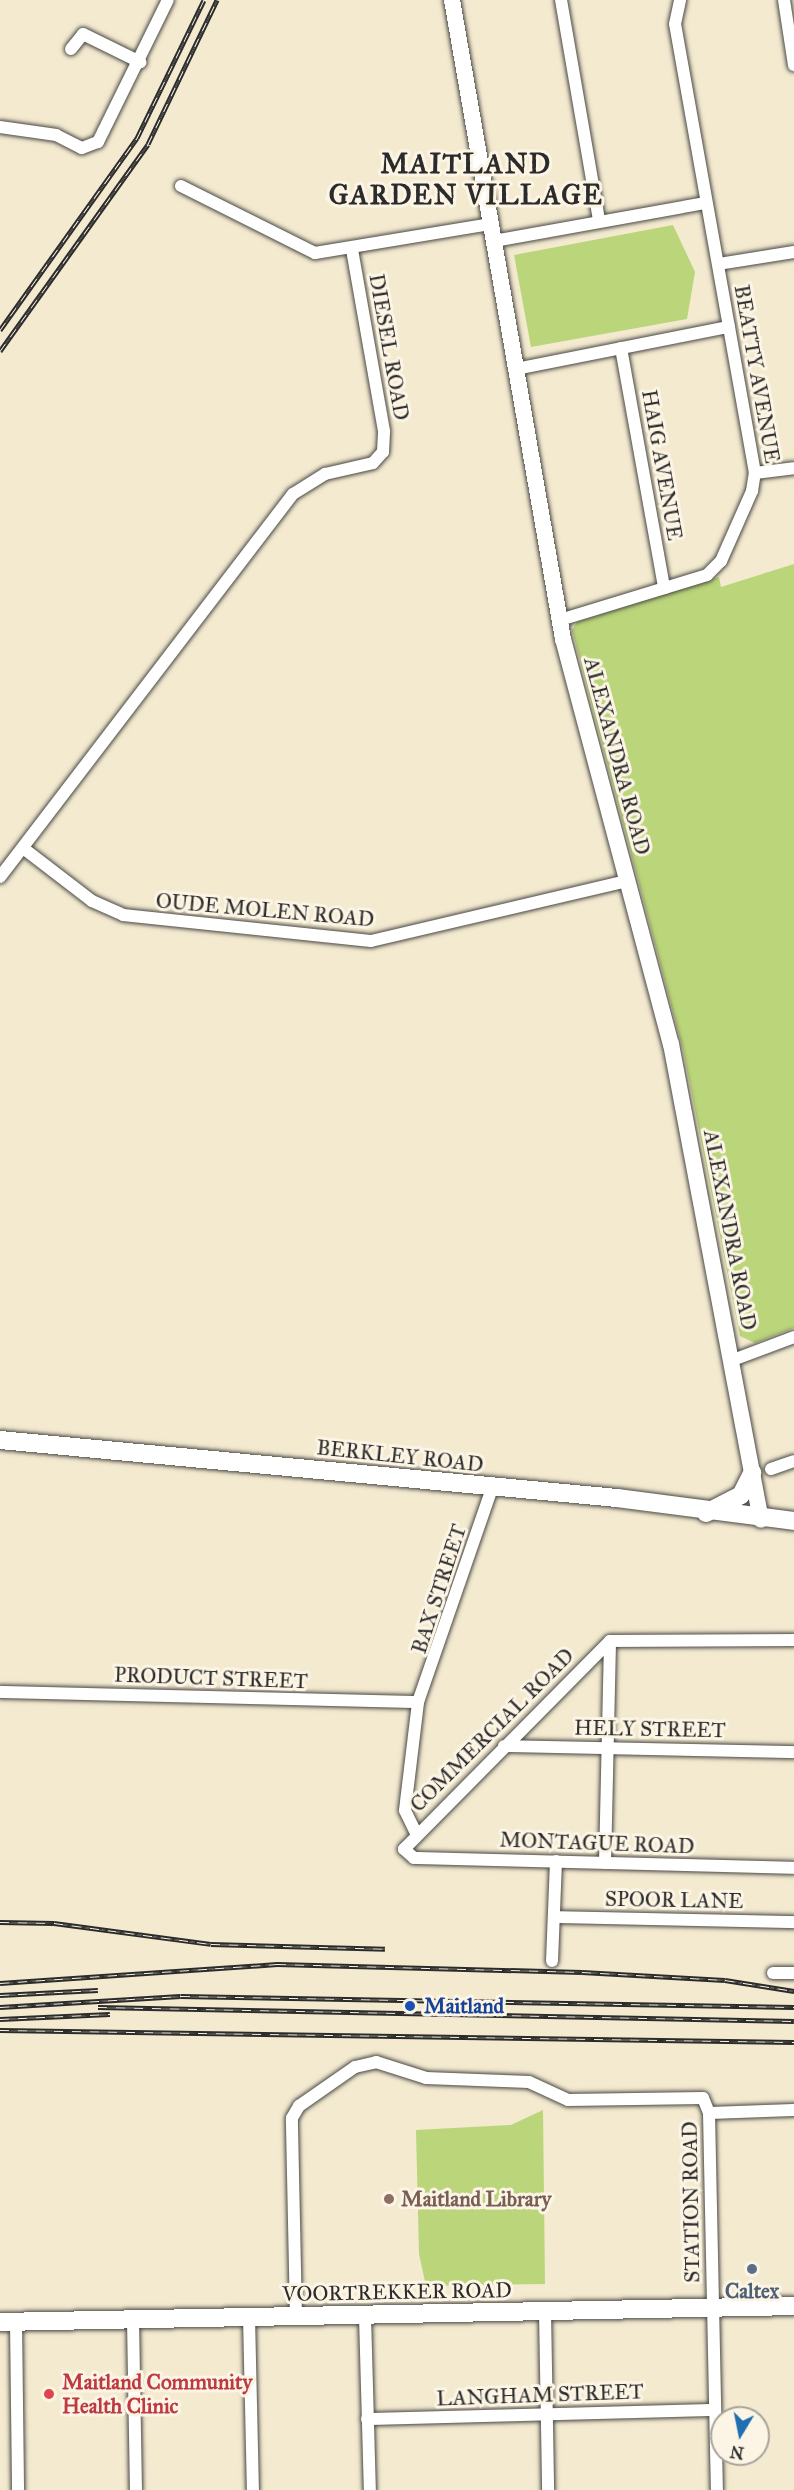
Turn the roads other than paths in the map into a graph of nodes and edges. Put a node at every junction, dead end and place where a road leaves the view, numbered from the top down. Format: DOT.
graph roads {
  1 [pos="168,0"];
  2 [pos="452,0"];
  3 [pos="561,0"];
  4 [pos="680,0"];
  5 [pos="784,0"];
  6 [pos="71,49"];
  7 [pos="793,58"];
  8 [pos="140,62"];
  9 [pos="0,127"];
  10 [pos="181,186"];
  11 [pos="706,203"];
  12 [pos="599,221"];
  13 [pos="490,224"];
  14 [pos="494,241"];
  15 [pos="352,249"];
  16 [pos="794,252"];
  17 [pos="719,264"];
  18 [pos="729,327"];
  19 [pos="621,348"];
  20 [pos="516,369"];
  21 [pos="794,468"];
  22 [pos="755,473"];
  23 [pos="664,588"];
  24 [pos="560,620"];
  25 [pos="22,848"];
  26 [pos="0,877"];
  27 [pos="627,881"];
  28 [pos="794,1338"];
  29 [pos="733,1360"];
  30 [pos="0,1440"];
  31 [pos="794,1461"];
  32 [pos="771,1469"];
  33 [pos="752,1473"];
  34 [pos="492,1488"];
  35 [pos="706,1513"];
  36 [pos="760,1520"];
  37 [pos="794,1521"];
  38 [pos="794,1640"];
  39 [pos="610,1641"];
  40 [pos="0,1692"];
  41 [pos="419,1701"];
  42 [pos="504,1746"];
  43 [pos="609,1748"];
  44 [pos="794,1752"];
  45 [pos="416,1833"];
  46 [pos="404,1849"];
  47 [pos="556,1862"];
  48 [pos="606,1863"];
  49 [pos="794,1868"];
  50 [pos="554,1917"];
  51 [pos="794,1922"];
  52 [pos="552,1961"];
  53 [pos="773,1973"];
  54 [pos="794,1973"];
  55 [pos="794,2110"];
  56 [pos="709,2113"];
  57 [pos="794,2306"];
  58 [pos="713,2307"];
  59 [pos="545,2311"];
  60 [pos="365,2316"];
  61 [pos="249,2317"];
  62 [pos="296,2317"];
  63 [pos="133,2320"];
  64 [pos="8,2322"];
  65 [pos="714,2406"];
  66 [pos="710,2410"];
  67 [pos="547,2414"];
  68 [pos="367,2419"];
  69 [pos="716,2466"];
  70 [pos="18,2490"];
  71 [pos="136,2490"];
  72 [pos="253,2490"];
  73 [pos="370,2490"];
  74 [pos="548,2490"];
  75 [pos="717,2490"];
  1 -- 8 [label="street"];
  2 -- 13 [label="street, ALEXANDRA ROAD"];
  3 -- 12 [label="street"];
  4 -- 11 [label="street, BEATTY AVENUE"];
  5 -- 7 [label="street"];
  6 -- 8 [label="street"];
  8 -- 9 [label="street"];
  10 -- 15 [label="street"];
  11 -- 12 [label="street"];
  11 -- 17 [label="street, BEATTY AVENUE"];
  12 -- 14 [label="street"];
  13 -- 14 [label="street, ALEXANDRA ROAD"];
  13 -- 15 [label="street"];
  14 -- 20 [label="street, ALEXANDRA ROAD"];
  15 -- 25 [label="street, DIESEL ROAD"];
  16 -- 17 [label="street, BEATTY AVENUE"];
  17 -- 18 [label="street, BEATTY AVENUE"];
  18 -- 19 [label="street"];
  18 -- 22 [label="street, BEATTY AVENUE"];
  19 -- 20 [label="street"];
  19 -- 23 [label="street, HAIG AVENUE"];
  20 -- 24 [label="street, ALEXANDRA ROAD"];
  21 -- 22 [label="street"];
  22 -- 23 [label="street, BEATTY AVENUE"];
  23 -- 24 [label="street, BEATTY AVENUE"];
  24 -- 27 [label="street, ALEXANDRA ROAD"];
  25 -- 26 [label="street"];
  25 -- 27 [label="street, OUDE MOLEN ROAD"];
  27 -- 29 [label="street, ALEXANDRA ROAD"];
  28 -- 29 [label="street"];
  29 -- 33 [label="street, ALEXANDRA ROAD"];
  30 -- 34 [label="main road, BERKLEY ROAD"];
  31 -- 32 [label="street"];
  33 -- 35 [label="main road"];
  33 -- 36 [label="street, ALEXANDRA ROAD"];
  34 -- 35 [label="main road, BERKLEY ROAD"];
  34 -- 41 [label="street, BAX STREET"];
  35 -- 36 [label="main road, BERKLEY ROAD"];
  36 -- 37 [label="main road, BERKLEY ROAD"];
  38 -- 39 [label="street"];
  39 -- 42 [label="street, COMMERCIAL ROAD"];
  39 -- 43 [label="street"];
  40 -- 41 [label="street, PRODUCT STREET"];
  41 -- 45 [label="street, BAX STREET"];
  42 -- 43 [label="street, HELY STREET"];
  42 -- 45 [label="street, COMMERCIAL ROAD"];
  43 -- 44 [label="street, HELY STREET"];
  43 -- 48 [label="street"];
  45 -- 46 [label="street, COMMERCIAL ROAD"];
  46 -- 47 [label="street, MONTAGUE ROAD"];
  47 -- 48 [label="street, MONTAGUE ROAD"];
  47 -- 50 [label="street"];
  48 -- 49 [label="street, MONTAGUE ROAD"];
  50 -- 51 [label="street, SPOOR LANE"];
  50 -- 52 [label="street"];
  53 -- 54 [label="street"];
  55 -- 56 [label="street"];
  56 -- 58 [label="street, STATION ROAD"];
  56 -- 62 [label="street, STATION ROAD"];
  57 -- 58 [label="main road, VOORTREKKER ROAD"];
  58 -- 59 [label="main road, VOORTREKKER ROAD"];
  58 -- 65 [label="street, STATION ROAD"];
  59 -- 60 [label="main road, VOORTREKKER ROAD"];
  59 -- 67 [label="street"];
  60 -- 62 [label="main road, VOORTREKKER ROAD"];
  60 -- 68 [label="street"];
  61 -- 62 [label="main road, VOORTREKKER ROAD"];
  61 -- 63 [label="main road, VOORTREKKER ROAD"];
  61 -- 72 [label="street"];
  63 -- 64 [label="main road, VOORTREKKER ROAD"];
  63 -- 71 [label="street"];
  64 -- 70 [label="street"];
  66 -- 67 [label="street, LANGHAM STREET"];
  67 -- 68 [label="street, LANGHAM STREET"];
  67 -- 74 [label="street"];
  68 -- 73 [label="street"];
  69 -- 75 [label="street, STATION ROAD"];
}
